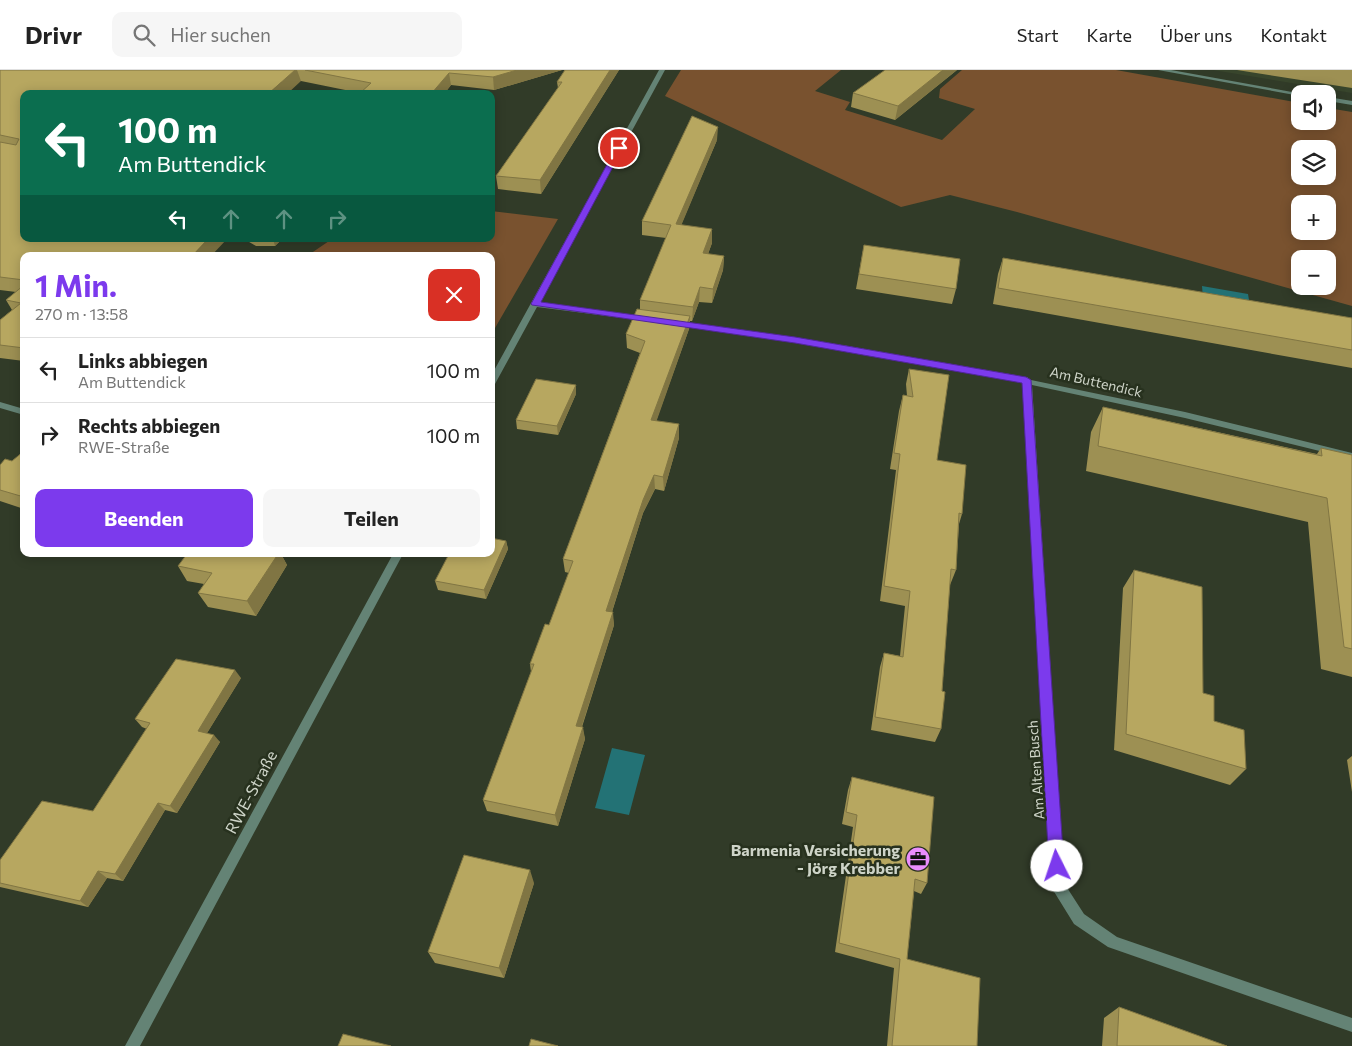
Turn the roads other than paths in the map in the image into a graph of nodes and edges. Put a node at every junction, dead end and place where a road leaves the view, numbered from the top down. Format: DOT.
graph roads {
  1 [pos="662,70"];
  2 [pos="1161,70"];
  3 [pos="1291,92"];
  4 [pos="1336,100"];
  5 [pos="1352,103"];
  6 [pos="535,304"];
  7 [pos="651,320"];
  8 [pos="670,322"];
  9 [pos="495,377"];
  10 [pos="1026,380"];
  11 [pos="0,406"];
  12 [pos="20,411"];
  13 [pos="1352,456"];
  14 [pos="396,557"];
  15 [pos="1352,1025"];
  16 [pos="132,1046"];
  1 -- 6 [label="street"];
  2 -- 3 [label="street"];
  4 -- 5 [label="street"];
  6 -- 7 [label="street"];
  6 -- 9 [label="street"];
  8 -- 10 [label="street, Am Buttendick"];
  10 -- 13 [label="street, Am Buttendick"];
  10 -- 15 [label="street, Am Alten Busch"];
  11 -- 12 [label="street"];
  14 -- 16 [label="street, RWE-Straße"];
}
